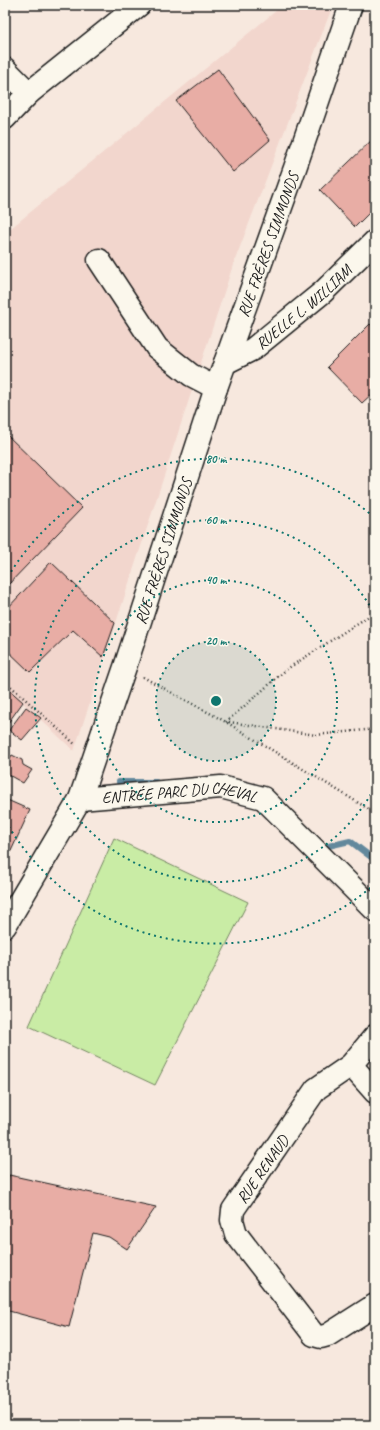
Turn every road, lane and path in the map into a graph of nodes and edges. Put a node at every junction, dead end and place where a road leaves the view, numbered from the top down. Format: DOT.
graph roads {
  1 [pos="139,5"];
  2 [pos="351,5"];
  3 [pos="5,69"];
  4 [pos="28,93"];
  5 [pos="5,118"];
  6 [pos="375,241"];
  7 [pos="99,260"];
  8 [pos="225,363"];
  9 [pos="216,388"];
  10 [pos="375,612"];
  11 [pos="125,667"];
  12 [pos="5,681"];
  13 [pos="226,722"];
  14 [pos="375,729"];
  15 [pos="93,760"];
  16 [pos="80,799"];
  17 [pos="375,813"];
  18 [pos="375,910"];
  19 [pos="5,926"];
  20 [pos="375,1036"];
  21 [pos="351,1065"];
  22 [pos="375,1092"];
  23 [pos="375,1305"];
  1 -- 4 [label="street"];
  2 -- 8 [label="street, RUE FRÈRES SIMMONDS"];
  3 -- 4 [label="street"];
  4 -- 5 [label="street"];
  6 -- 8 [label="street, RUELLE L. WILLIAM"];
  7 -- 9 [label="street"];
  8 -- 9 [label="street, RUE FRÈRES SIMMONDS"];
  9 -- 11 [label="street, RUE FRÈRES SIMMONDS"];
  10 -- 13 [label="path"];
  11 -- 13 [label="path"];
  11 -- 15 [label="street, RUE FRÈRES SIMMONDS"];
  12 -- 15 [label="path"];
  13 -- 14 [label="path"];
  13 -- 17 [label="path"];
  15 -- 16 [label="street, RUE FRÈRES SIMMONDS"];
  16 -- 18 [label="street, ENTRÉE PARC DU CHEVAL"];
  16 -- 19 [label="street, RUE FRÈRES SIMMONDS"];
  20 -- 21 [label="street, RUE RENAUD"];
  21 -- 22 [label="street"];
  21 -- 23 [label="street, RUE RENAUD"];
}
